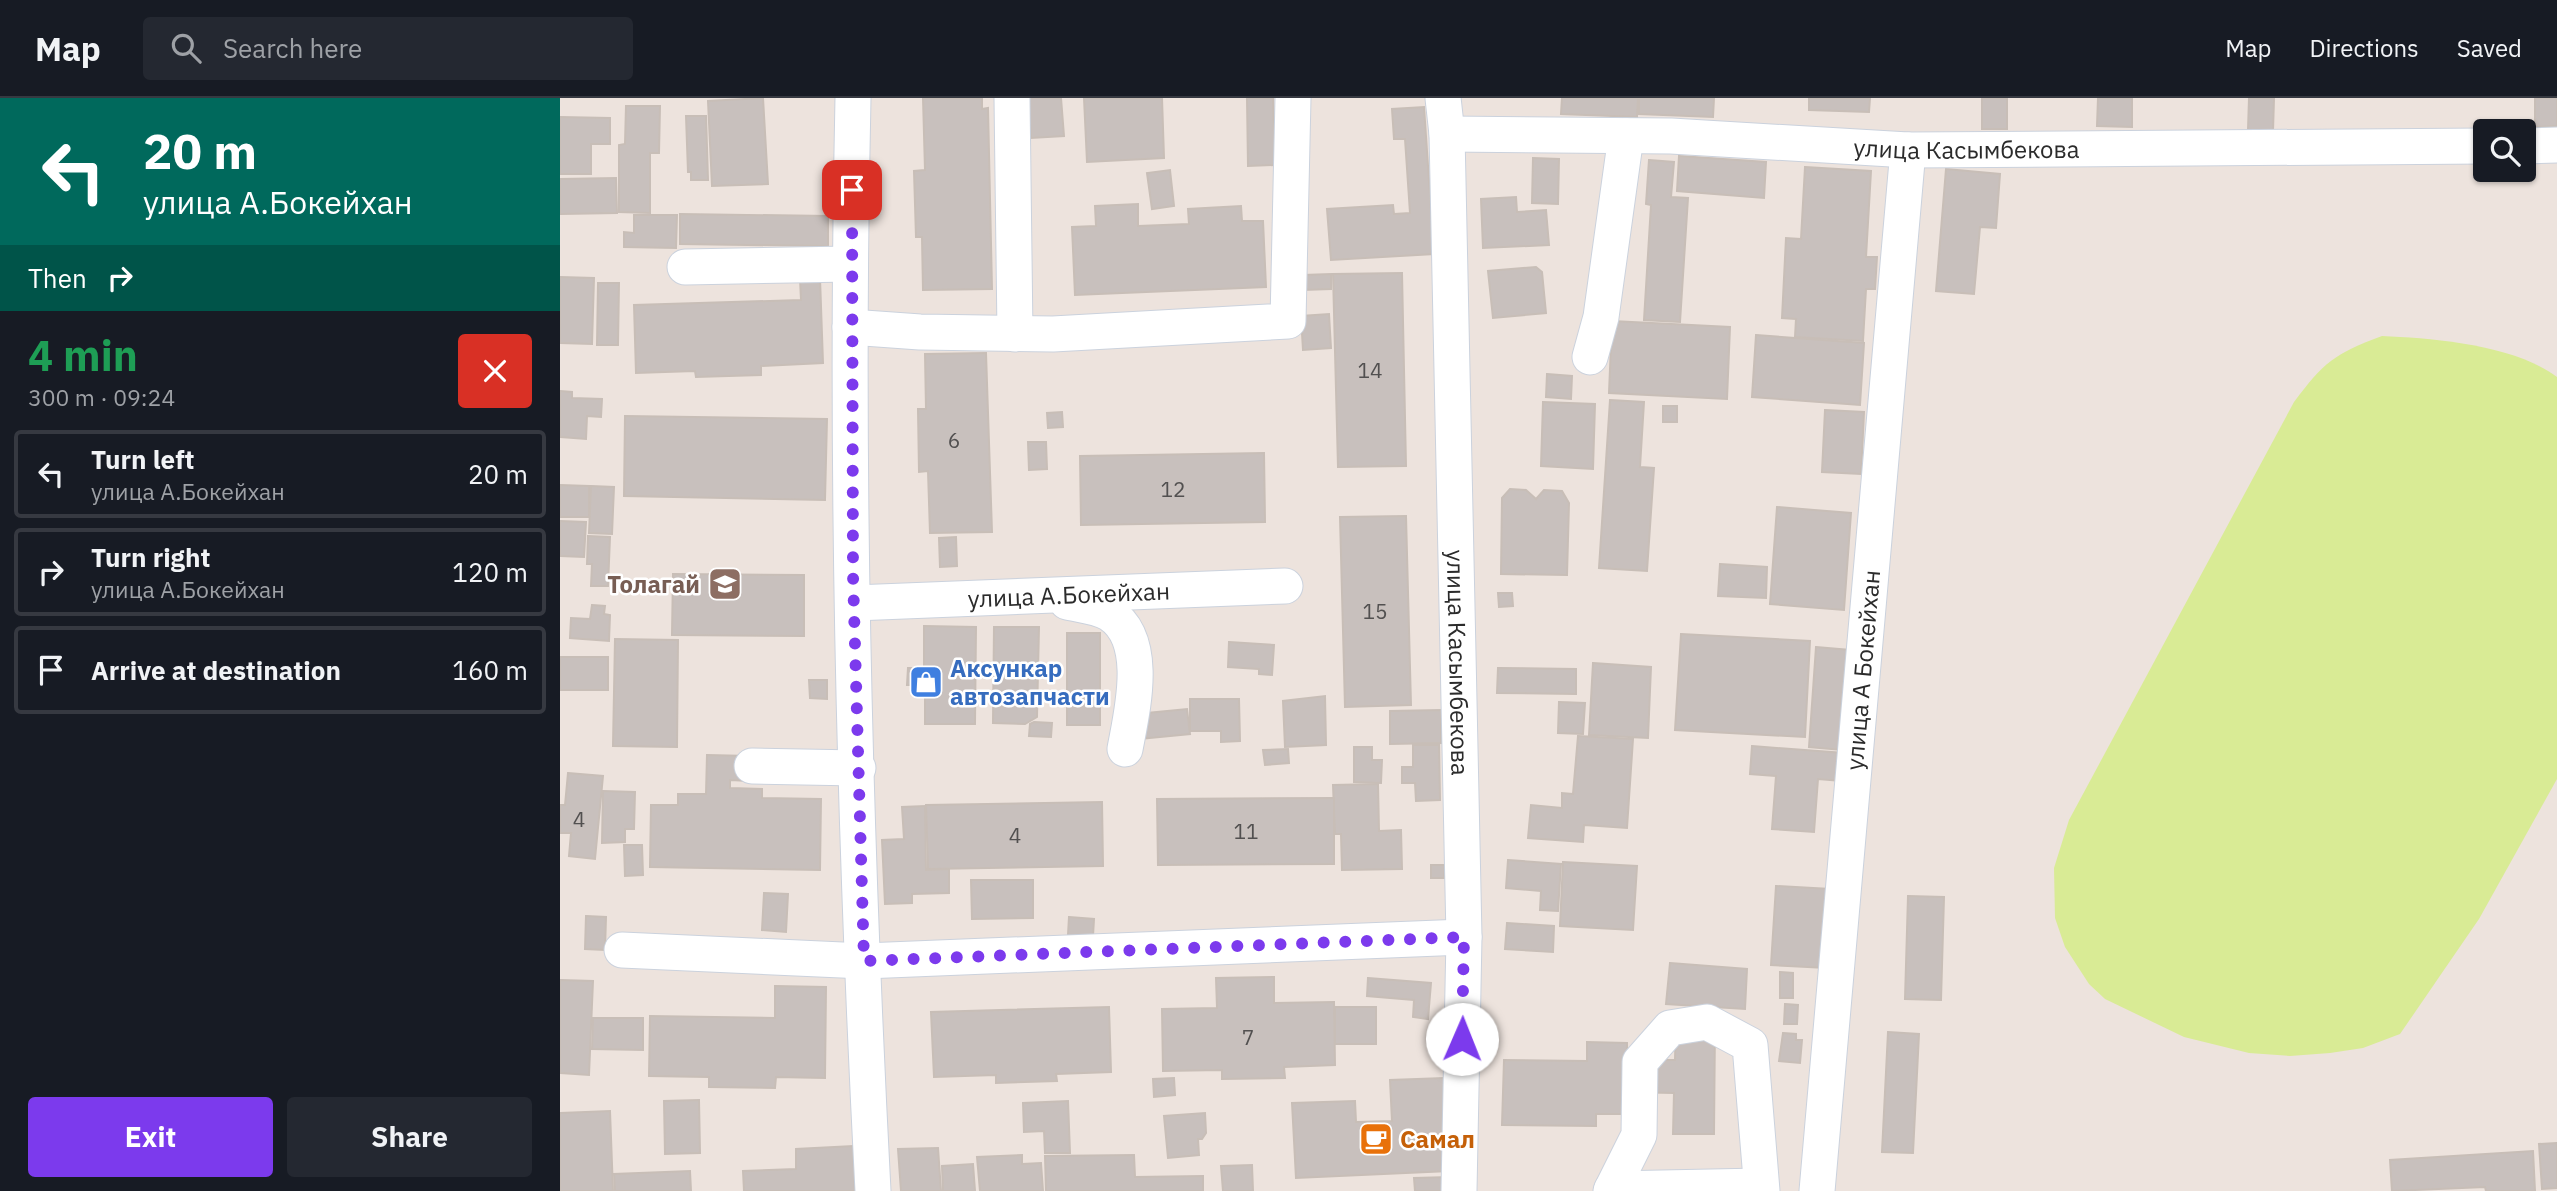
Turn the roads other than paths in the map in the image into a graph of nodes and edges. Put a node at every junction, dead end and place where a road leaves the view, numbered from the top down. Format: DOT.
graph roads {
  1 [pos="853,98"];
  2 [pos="1012,98"];
  3 [pos="1293,98"];
  4 [pos="1443,98"];
  5 [pos="1447,134"];
  6 [pos="1626,136"];
  7 [pos="2557,145"];
  8 [pos="2473,146"];
  9 [pos="2536,146"];
  10 [pos="1908,150"];
  11 [pos="850,264"];
  12 [pos="685,267"];
  13 [pos="850,327"];
  14 [pos="1015,334"];
  15 [pos="1590,357"];
  16 [pos="1285,586"];
  17 [pos="1040,595"];
  18 [pos="854,603"];
  19 [pos="1125,749"];
  20 [pos="752,766"];
  21 [pos="858,768"];
  22 [pos="1464,937"];
  23 [pos="622,950"];
  24 [pos="864,961"];
  25 [pos="1762,1189"];
  26 [pos="1612,1190"];
  27 [pos="873,1191"];
  28 [pos="1459,1191"];
  29 [pos="1817,1191"];
  1 -- 11 [label="street"];
  2 -- 14 [label="street"];
  3 -- 14 [label="street"];
  4 -- 5 [label="street, улица Касымбекова"];
  5 -- 6 [label="street, улица Касымбекова"];
  5 -- 22 [label="street, улица Касымбекова"];
  6 -- 10 [label="street, улица Касымбекова"];
  6 -- 15 [label="street"];
  7 -- 9 [label="street"];
  8 -- 10 [label="street, улица Касымбекова"];
  10 -- 29 [label="street, улица А Бокейхан"];
  11 -- 12 [label="street"];
  11 -- 13 [label="street"];
  13 -- 14 [label="street"];
  13 -- 18 [label="street"];
  16 -- 17 [label="street, улица А.Бокейхан"];
  17 -- 18 [label="street, улица А.Бокейхан"];
  17 -- 19 [label="street"];
  18 -- 21 [label="street"];
  20 -- 21 [label="street"];
  21 -- 24 [label="street"];
  22 -- 24 [label="street"];
  22 -- 28 [label="street, улица Касымбекова"];
  23 -- 24 [label="street"];
  24 -- 27 [label="street"];
  25 -- 26 [label="street"];
  25 -- 26 [label="street"];
}
